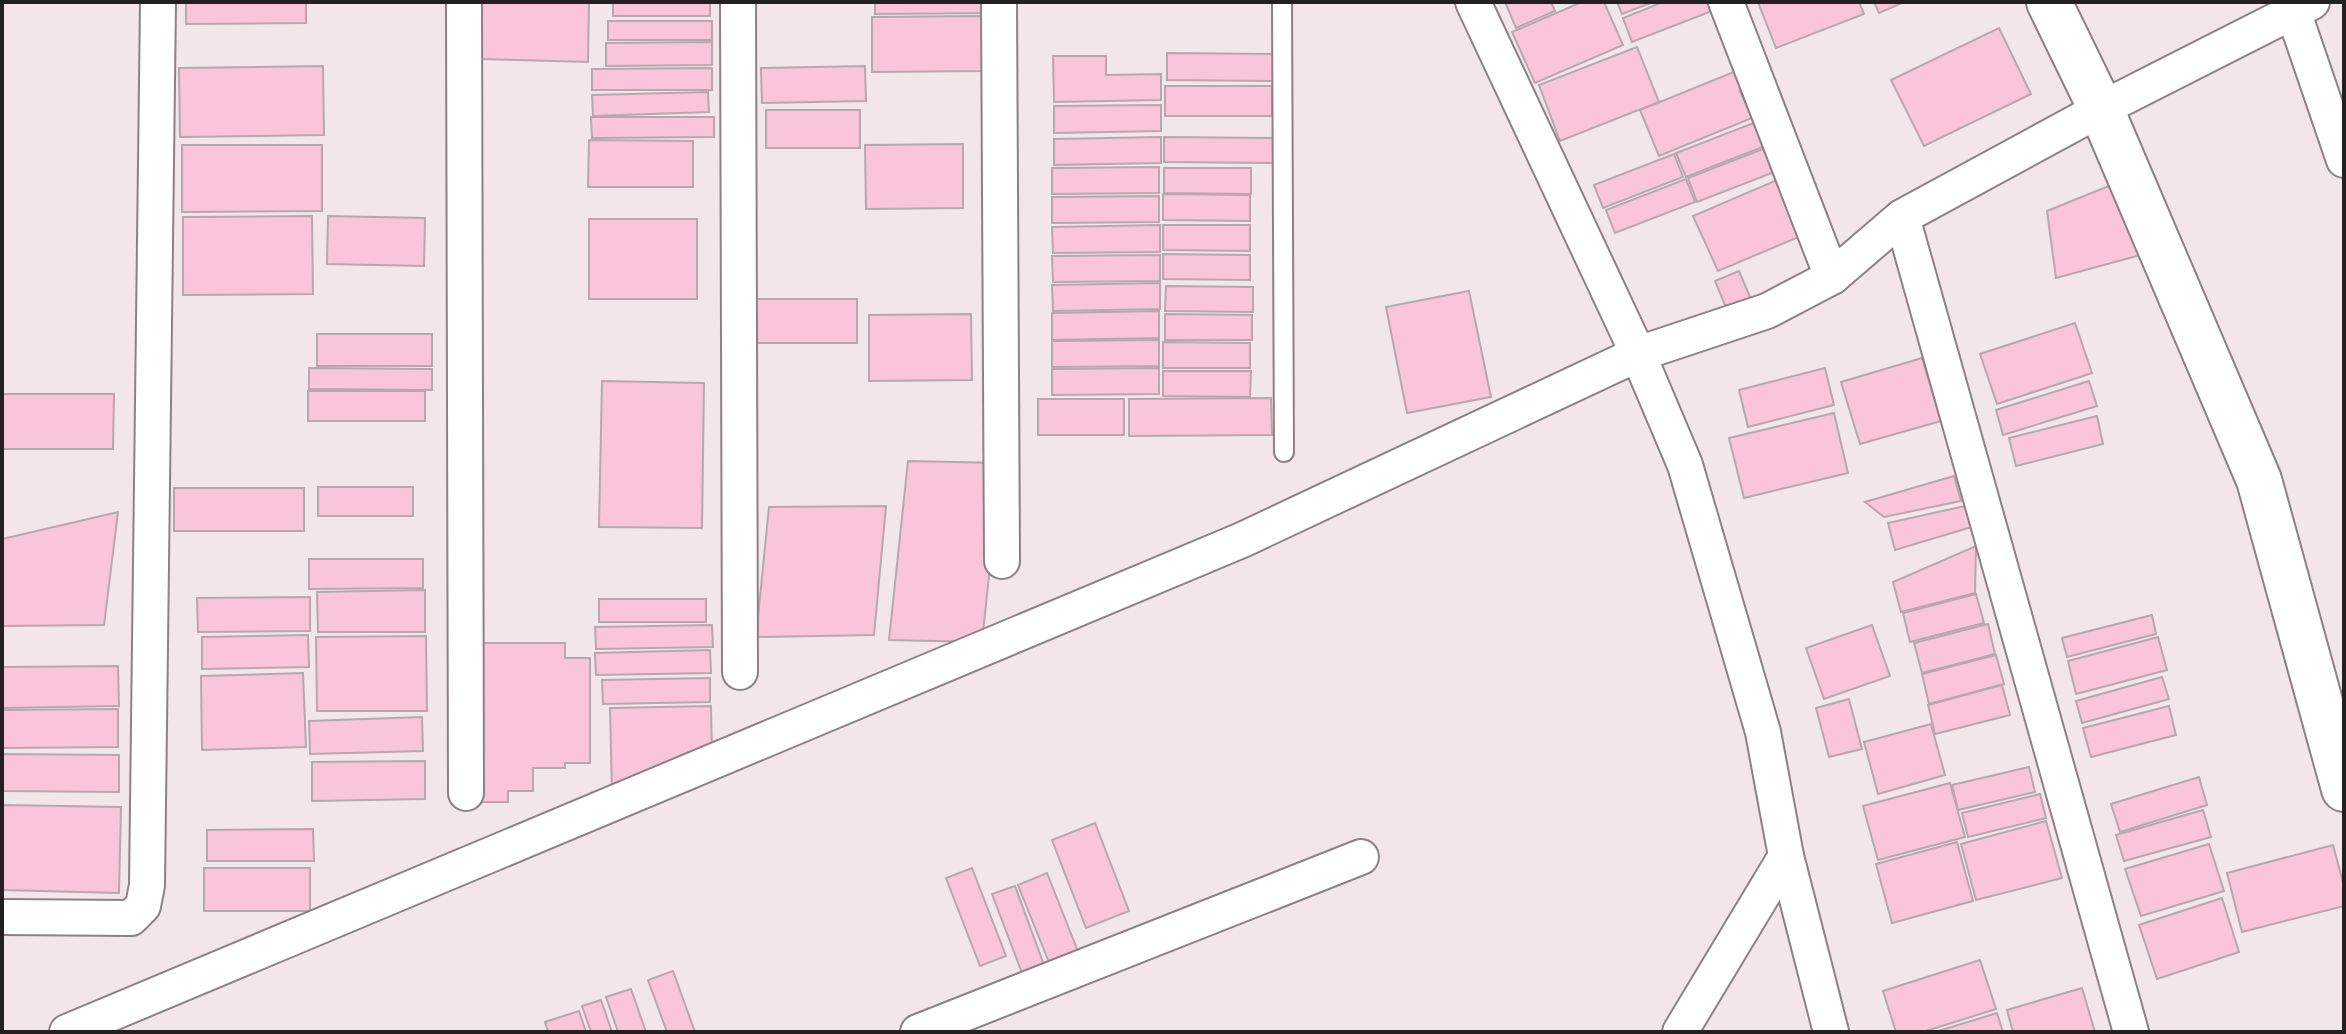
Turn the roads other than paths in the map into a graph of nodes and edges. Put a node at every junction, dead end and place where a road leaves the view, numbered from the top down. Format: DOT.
graph roads {
  1 [pos="158,2"];
  2 [pos="464,2"];
  3 [pos="738,2"];
  4 [pos="999,2"];
  5 [pos="1282,2"];
  6 [pos="1473,2"];
  7 [pos="1726,2"];
  8 [pos="2049,2"];
  9 [pos="2303,7"];
  10 [pos="2101,109"];
  11 [pos="2344,160"];
  12 [pos="1902,217"];
  13 [pos="1832,277"];
  14 [pos="1638,354"];
  15 [pos="1284,452"];
  16 [pos="1002,561"];
  17 [pos="740,672"];
  18 [pos="2344,789"];
  19 [pos="466,793"];
  20 [pos="1786,856"];
  21 [pos="1361,857"];
  22 [pos="2,917"];
  23 [pos="67,1032"];
  24 [pos="918,1032"];
  25 [pos="1680,1032"];
  26 [pos="1831,1032"];
  27 [pos="2131,1032"];
  1 -- 22 [label="street"];
  2 -- 19 [label="street"];
  3 -- 17 [label="street"];
  4 -- 16 [label="street"];
  5 -- 15 [label="lane"];
  6 -- 14 [label="street"];
  7 -- 13 [label="street"];
  8 -- 10 [label="street"];
  9 -- 10 [label="street"];
  9 -- 11 [label="street"];
  10 -- 12 [label="street"];
  10 -- 18 [label="street"];
  12 -- 13 [label="street"];
  12 -- 27 [label="street"];
  13 -- 14 [label="street"];
  14 -- 20 [label="street"];
  14 -- 23 [label="street"];
  20 -- 25 [label="street"];
  20 -- 26 [label="street"];
  21 -- 24 [label="street"];
}
